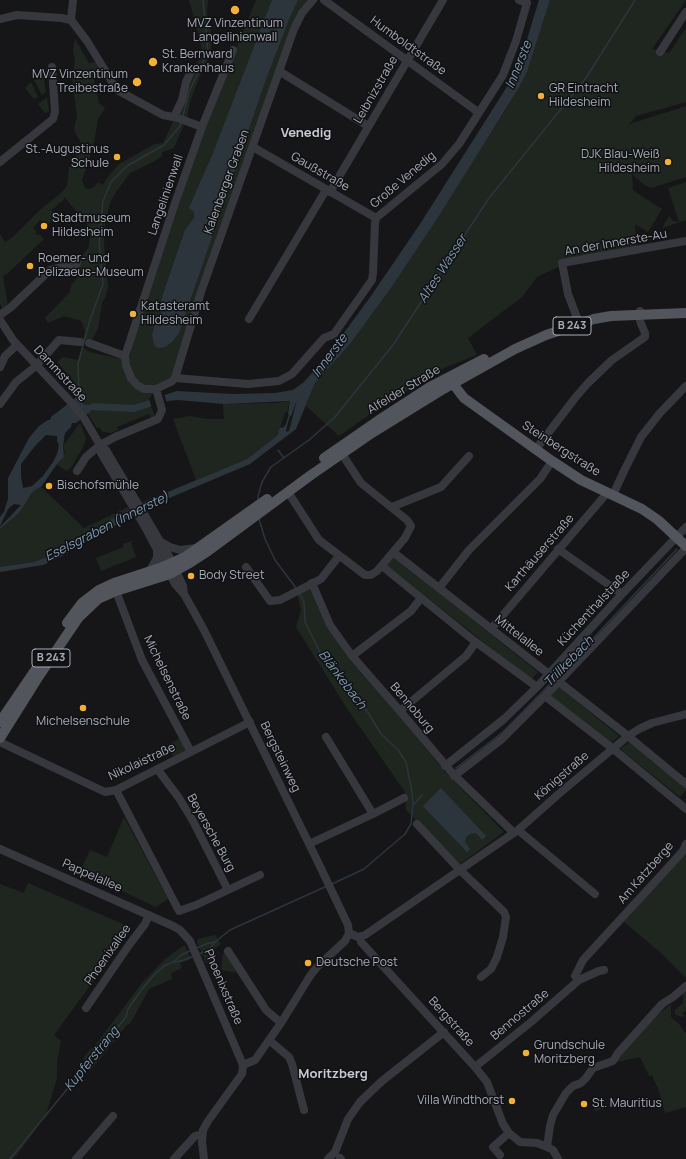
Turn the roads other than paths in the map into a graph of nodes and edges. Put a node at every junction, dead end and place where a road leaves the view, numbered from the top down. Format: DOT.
graph roads {
  1 [pos="73,0"];
  2 [pos="313,0"];
  3 [pos="324,0"];
  4 [pos="444,0"];
  5 [pos="519,0"];
  6 [pos="530,2"];
  7 [pos="686,12"];
  8 [pos="0,19"];
  9 [pos="71,20"];
  10 [pos="233,50"];
  11 [pos="660,52"];
  12 [pos="407,60"];
  13 [pos="52,67"];
  14 [pos="192,69"];
  15 [pos="279,71"];
  16 [pos="478,112"];
  17 [pos="176,118"];
  18 [pos="368,126"];
  19 [pos="202,127"];
  20 [pos="253,147"];
  21 [pos="0,162"];
  22 [pos="328,191"];
  23 [pos="376,218"];
  24 [pos="686,242"];
  25 [pos="60,267"];
  26 [pos="686,307"];
  27 [pos="640,313"];
  28 [pos="686,313"];
  29 [pos="0,315"];
  30 [pos="249,319"];
  31 [pos="0,320"];
  32 [pos="578,321"];
  33 [pos="80,342"];
  34 [pos="89,343"];
  35 [pos="17,345"];
  36 [pos="126,356"];
  37 [pos="36,366"];
  38 [pos="0,367"];
  39 [pos="174,378"];
  40 [pos="451,381"];
  41 [pos="686,386"];
  42 [pos="157,391"];
  43 [pos="462,395"];
  44 [pos="426,400"];
  45 [pos="0,404"];
  46 [pos="100,445"];
  47 [pos="536,449"];
  48 [pos="342,454"];
  49 [pos="469,456"];
  50 [pos="552,461"];
  51 [pos="77,471"];
  52 [pos="288,492"];
  53 [pos="610,494"];
  54 [pos="392,507"];
  55 [pos="258,510"];
  56 [pos="686,528"];
  57 [pos="677,537"];
  58 [pos="159,545"];
  59 [pos="202,546"];
  60 [pos="686,547"];
  61 [pos="558,549"];
  62 [pos="393,552"];
  63 [pos="339,556"];
  64 [pos="382,566"];
  65 [pos="246,567"];
  66 [pos="171,568"];
  67 [pos="149,572"];
  68 [pos="312,583"];
  69 [pos="439,588"];
  70 [pos="116,591"];
  71 [pos="622,594"];
  72 [pos="422,598"];
  73 [pos="491,629"];
  74 [pos="476,642"];
  75 [pos="352,656"];
  76 [pos="548,674"];
  77 [pos="558,683"];
  78 [pos="537,687"];
  79 [pos="545,696"];
  80 [pos="400,711"];
  81 [pos="686,714"];
  82 [pos="0,722"];
  83 [pos="250,722"];
  84 [pos="628,736"];
  85 [pos="326,737"];
  86 [pos="0,738"];
  87 [pos="0,742"];
  88 [pos="612,748"];
  89 [pos="191,752"];
  90 [pos="445,766"];
  91 [pos="158,770"];
  92 [pos="454,776"];
  93 [pos="686,784"];
  94 [pos="116,790"];
  95 [pos="404,798"];
  96 [pos="686,809"];
  97 [pos="373,814"];
  98 [pos="417,824"];
  99 [pos="516,832"];
  100 [pos="310,844"];
  101 [pos="686,844"];
  102 [pos="0,849"];
  103 [pos="460,870"];
  104 [pos="260,875"];
  105 [pos="228,890"];
  106 [pos="595,894"];
  107 [pos="149,915"];
  108 [pos="173,926"];
  109 [pos="349,933"];
  110 [pos="360,937"];
  111 [pos="228,951"];
  112 [pos="604,970"];
  113 [pos="481,977"];
  114 [pos="579,980"];
  115 [pos="686,986"];
  116 [pos="86,1008"];
  117 [pos="281,1023"];
  118 [pos="444,1032"];
  119 [pos="269,1040"];
  120 [pos="243,1065"];
  121 [pos="475,1067"];
  122 [pos="304,1110"];
  123 [pos="113,1116"];
  124 [pos="509,1133"];
  125 [pos="202,1134"];
  126 [pos="547,1146"];
  127 [pos="500,1156"];
  128 [pos="76,1159"];
  129 [pos="174,1159"];
  130 [pos="204,1159"];
  131 [pos="328,1159"];
  132 [pos="558,1159"];
  1 -- 9 [label="street"];
  2 -- 15 [label="street, Kalenberger Graben"];
  3 -- 12 [label="street, Humboldtstraße"];
  4 -- 12 [label="street, Leibnizstraße"];
  5 -- 6 [label="street"];
  6 -- 16 [label="street, Große Venedig"];
  7 -- 11 [label="street"];
  8 -- 9 [label="street"];
  9 -- 17 [label="street"];
  10 -- 19 [label="street"];
  12 -- 16 [label="street, Humboldtstraße"];
  12 -- 18 [label="street, Leibnizstraße"];
  13 -- 21 [label="street"];
  14 -- 17 [label="street"];
  15 -- 18 [label="street"];
  15 -- 20 [label="street, Kalenberger Graben"];
  16 -- 23 [label="street, Große Venedig"];
  17 -- 19 [label="street"];
  18 -- 22 [label="street, Leibnizstraße"];
  19 -- 36 [label="street, Langelinienwall"];
  20 -- 22 [label="street, Gaußstraße"];
  20 -- 39 [label="street, Kalenberger Graben"];
  22 -- 23 [label="street, Gaußstraße"];
  22 -- 30 [label="street, Leibnizstraße"];
  23 -- 39 [label="street, Große Venedig"];
  24 -- 32 [label="street, An der Innerste-Au"];
  25 -- 29 [label="street"];
  26 -- 27 [label="main road, Alfelder Straße / B 243"];
  27 -- 28 [label="main road, Alfelder Straße / B 243"];
  27 -- 32 [label="main road, Alfelder Straße / B 243"];
  27 -- 47 [label="street"];
  31 -- 35 [label="street, Dammstraße"];
  32 -- 40 [label="main road, Alfelder Straße / B 243"];
  33 -- 37 [label="street"];
  34 -- 36 [label="street"];
  35 -- 37 [label="street, Dammstraße"];
  35 -- 38 [label="street"];
  36 -- 42 [label="street"];
  37 -- 45 [label="street"];
  37 -- 46 [label="street, Dammstraße"];
  39 -- 42 [label="street"];
  40 -- 43 [label="main road, Steinbergstraße"];
  40 -- 44 [label="main road, Alfelder Straße / B 243"];
  40 -- 55 [label="main road, Alfelder Straße / B 243"];
  41 -- 53 [label="street, Karthäuserstraße"];
  42 -- 46 [label="street"];
  43 -- 44 [label="main road, B 243"];
  43 -- 47 [label="main road, Steinbergstraße"];
  44 -- 48 [label="main road, Alfelder Straße / B 243"];
  46 -- 51 [label="street"];
  46 -- 58 [label="street, Dammstraße"];
  47 -- 50 [label="main road, Steinbergstraße"];
  48 -- 52 [label="main road, Alfelder Straße / B 243"];
  48 -- 54 [label="street"];
  49 -- 54 [label="street"];
  50 -- 53 [label="main road, Steinbergstraße"];
  50 -- 69 [label="street"];
  52 -- 55 [label="main road, Alfelder Straße / B 243"];
  52 -- 63 [label="street"];
  53 -- 57 [label="main road, Steinbergstraße"];
  53 -- 61 [label="street, Karthäuserstraße"];
  54 -- 62 [label="street"];
  55 -- 59 [label="main road, Alfelder Straße / B 243"];
  55 -- 66 [label="main road, Alfelder Straße / B 243"];
  56 -- 57 [label="street, Küchenthalstraße"];
  57 -- 60 [label="main road, Steinbergstraße"];
  57 -- 71 [label="street, Küchenthalstraße"];
  58 -- 59 [label="street"];
  58 -- 66 [label="street"];
  58 -- 67 [label="street"];
  59 -- 66 [label="main road, Alfelder Straße / B 243"];
  60 -- 77 [label="street, Küchenthalstraße"];
  61 -- 71 [label="street"];
  61 -- 73 [label="street, Karthäuserstraße"];
  62 -- 64 [label="street"];
  62 -- 69 [label="street, Mittelallee"];
  63 -- 64 [label="street"];
  63 -- 68 [label="street"];
  64 -- 72 [label="street"];
  65 -- 68 [label="street"];
  66 -- 67 [label="main road, B 243"];
  66 -- 70 [label="main road, B 243"];
  66 -- 83 [label="street, Bergsteinweg"];
  67 -- 82 [label="main road, B 243"];
  68 -- 75 [label="street, Bennoburg"];
  69 -- 73 [label="street, Mittelallee"];
  70 -- 86 [label="main road, B 243"];
  70 -- 89 [label="street, Michelsenstraße"];
  71 -- 76 [label="street, Küchenthalstraße"];
  72 -- 74 [label="street"];
  72 -- 75 [label="street"];
  73 -- 76 [label="street, Mittelallee"];
  74 -- 78 [label="street"];
  74 -- 80 [label="street"];
  75 -- 80 [label="street, Bennoburg"];
  76 -- 77 [label="street, Mittelallee"];
  76 -- 78 [label="street, Küchenthalstraße"];
  77 -- 79 [label="street, Küchenthalstraße"];
  77 -- 84 [label="street, Mittelallee"];
  78 -- 90 [label="street, Küchenthalstraße"];
  79 -- 88 [label="street"];
  79 -- 92 [label="street, Küchenthalstraße"];
  80 -- 90 [label="street, Bennoburg"];
  81 -- 84 [label="street, Königstraße"];
  83 -- 89 [label="street, Nikolaistraße"];
  83 -- 100 [label="street, Bergsteinweg"];
  84 -- 88 [label="street, Königstraße"];
  84 -- 93 [label="street, Mittelallee"];
  85 -- 97 [label="street"];
  87 -- 94 [label="street, Nikolaistraße"];
  88 -- 96 [label="street"];
  88 -- 99 [label="street, Königstraße"];
  89 -- 91 [label="street, Nikolaistraße"];
  90 -- 92 [label="street, Bennoburg"];
  91 -- 94 [label="street, Nikolaistraße"];
  91 -- 105 [label="street, Beyersche Burg"];
  92 -- 99 [label="street, Bennoburg"];
  94 -- 105 [label="street, Beyersche Burg"];
  95 -- 97 [label="street"];
  97 -- 100 [label="street"];
  98 -- 103 [label="street"];
  99 -- 103 [label="street, Königstraße"];
  99 -- 106 [label="street, Bennoburg"];
  100 -- 109 [label="street, Bergsteinweg"];
  101 -- 114 [label="street, Am Katzberge"];
  102 -- 107 [label="street, Pappelallee"];
  103 -- 110 [label="street, Königstraße"];
  103 -- 113 [label="street"];
  104 -- 105 [label="street, Beyersche Burg"];
  107 -- 108 [label="street, Pappelallee"];
  107 -- 116 [label="street, Phoenixallee"];
  108 -- 120 [label="street, Phoenixstraße"];
  109 -- 110 [label="street"];
  109 -- 117 [label="street"];
  110 -- 118 [label="street, Bergstraße"];
  111 -- 117 [label="street"];
  112 -- 114 [label="street, Bennostraße"];
  114 -- 121 [label="street, Bennostraße"];
  115 -- 126 [label="street"];
  117 -- 119 [label="street"];
  118 -- 121 [label="street, Bergstraße"];
  118 -- 131 [label="street"];
  119 -- 120 [label="street"];
  119 -- 122 [label="street"];
  120 -- 125 [label="street"];
  121 -- 124 [label="street, Bergstraße"];
  123 -- 128 [label="street"];
  124 -- 126 [label="street"];
  124 -- 127 [label="street"];
  125 -- 129 [label="street"];
  125 -- 130 [label="street"];
  126 -- 132 [label="street"];
}
